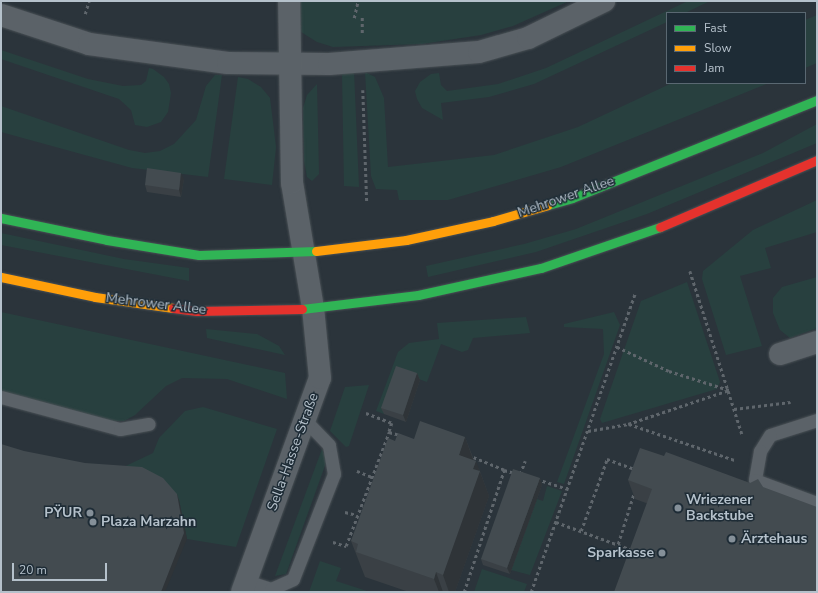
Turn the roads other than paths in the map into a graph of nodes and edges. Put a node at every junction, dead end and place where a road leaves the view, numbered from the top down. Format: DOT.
graph roads {
  1 [pos="289,1"];
  2 [pos="604,1"];
  3 [pos="1,15"];
  4 [pos="292,65"];
  5 [pos="817,100"];
  6 [pos="817,160"];
  7 [pos="1,218"];
  8 [pos="304,252"];
  9 [pos="1,277"];
  10 [pos="313,308"];
  11 [pos="817,342"];
  12 [pos="780,354"];
  13 [pos="1,397"];
  14 [pos="817,420"];
  15 [pos="306,421"];
  16 [pos="149,424"];
  17 [pos="817,503"];
  18 [pos="244,587"];
  1 -- 4 [label="street"];
  2 -- 4 [label="street"];
  3 -- 4 [label="street"];
  4 -- 8 [label="street"];
  5 -- 8 [label="main road, Mehrower Allee"];
  6 -- 10 [label="main road, Mehrower Allee"];
  7 -- 8 [label="main road, Mehrower Allee"];
  8 -- 10 [label="street"];
  9 -- 10 [label="main road, Mehrower Allee"];
  10 -- 15 [label="street, Sella-Hasse-Straße"];
  11 -- 12 [label="street"];
  13 -- 16 [label="lane"];
  14 -- 17 [label="lane"];
  15 -- 18 [label="street, Sella-Hasse-Straße"];
  15 -- 18 [label="lane"];
}
